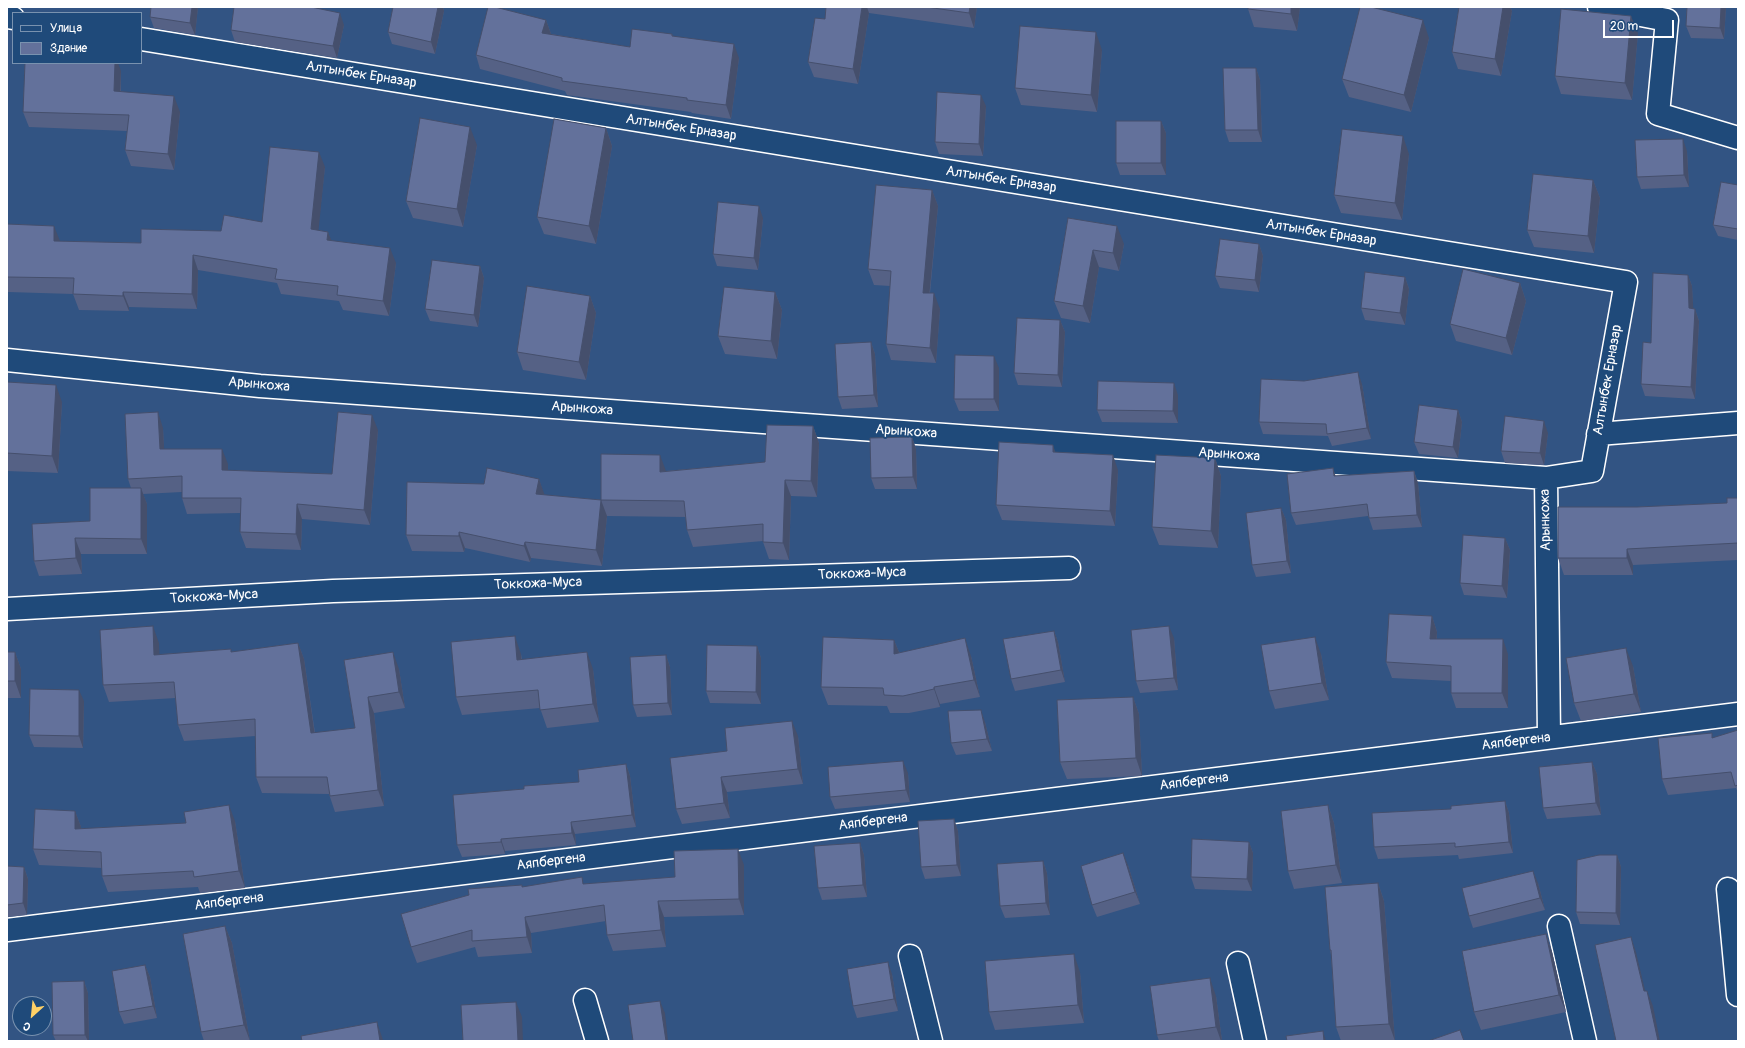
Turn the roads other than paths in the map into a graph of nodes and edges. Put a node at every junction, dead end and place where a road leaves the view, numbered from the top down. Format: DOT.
graph roads {
  1 [pos="1599,7"];
  2 [pos="1667,13"];
  3 [pos="142,39"];
  4 [pos="1738,138"];
  5 [pos="7,360"];
  6 [pos="1738,423"];
  7 [pos="1598,434"];
  8 [pos="1546,478"];
  9 [pos="1069,568"];
  10 [pos="7,610"];
  11 [pos="1738,714"];
  12 [pos="1549,737"];
  13 [pos="1728,889"];
  14 [pos="1559,926"];
  15 [pos="7,930"];
  16 [pos="910,956"];
  17 [pos="1238,963"];
  18 [pos="1738,995"];
  19 [pos="585,1000"];
  20 [pos="597,1041"];
  21 [pos="930,1041"];
  22 [pos="1255,1041"];
  23 [pos="1585,1041"];
  1 -- 2 [label="street"];
  2 -- 4 [label="street"];
  3 -- 7 [label="street, Алтынбек Ерназар"];
  5 -- 8 [label="street, Арынкожа"];
  6 -- 7 [label="street"];
  7 -- 8 [label="street, Алтынбек Ерназар"];
  8 -- 12 [label="street, Арынкожа"];
  9 -- 10 [label="street, Токкожа-Муса"];
  11 -- 12 [label="street, Аяпбергена"];
  12 -- 15 [label="street, Аяпбергена"];
  13 -- 18 [label="street"];
  14 -- 23 [label="street"];
  16 -- 21 [label="street"];
  17 -- 22 [label="street"];
  19 -- 20 [label="street"];
}
